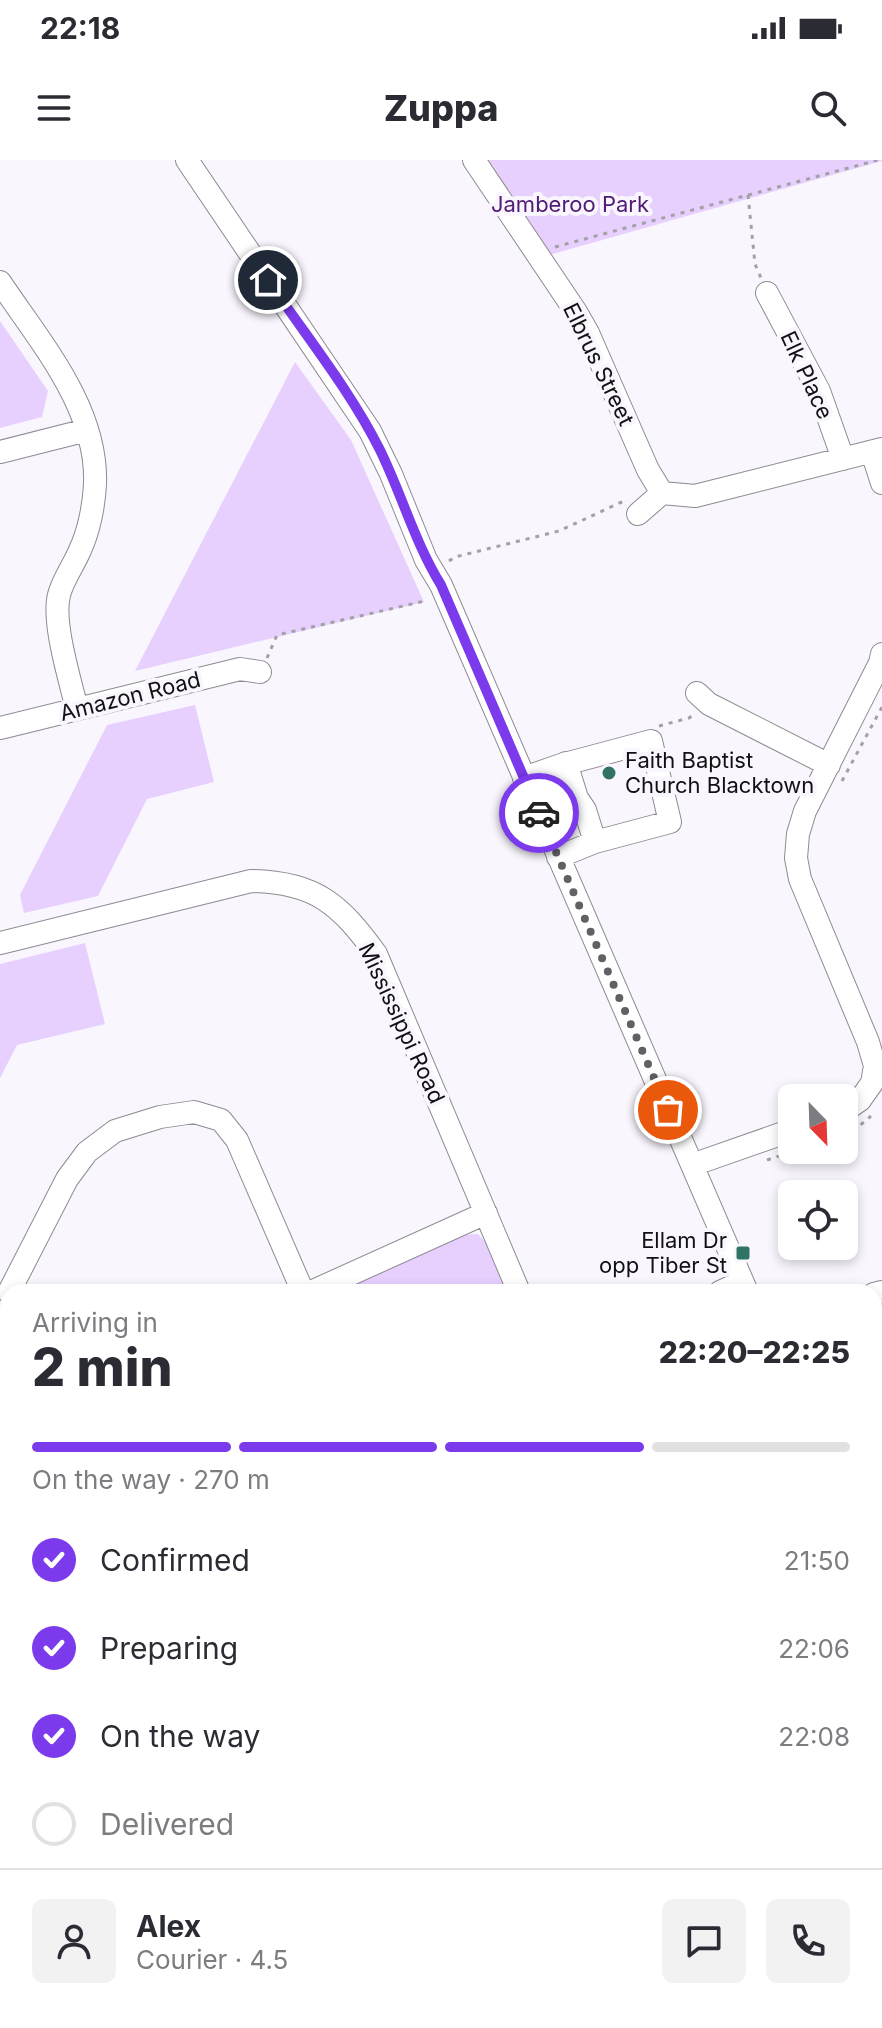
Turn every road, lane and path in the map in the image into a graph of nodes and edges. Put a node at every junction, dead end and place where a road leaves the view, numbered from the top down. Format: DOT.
graph roads {
  1 [pos="474,160"];
  2 [pos="878,160"];
  3 [pos="197,163"];
  4 [pos="748,195"];
  5 [pos="536,252"];
  6 [pos="0,282"];
  7 [pos="767,293"];
  8 [pos="87,430"];
  9 [pos="877,450"];
  10 [pos="0,452"];
  11 [pos="843,459"];
  12 [pos="882,483"];
  13 [pos="662,493"];
  14 [pos="632,507"];
  15 [pos="449,561"];
  16 [pos="425,601"];
  17 [pos="882,654"];
  18 [pos="260,672"];
  19 [pos="697,693"];
  20 [pos="882,707"];
  21 [pos="77,709"];
  22 [pos="0,728"];
  23 [pos="566,763"];
  24 [pos="829,765"];
  25 [pos="524,778"];
  26 [pos="840,785"];
  27 [pos="595,842"];
  28 [pos="558,857"];
  29 [pos="0,943"];
  30 [pos="879,1066"];
  31 [pos="858,1101"];
  32 [pos="778,1135"];
  33 [pos="692,1165"];
  34 [pos="486,1213"];
  35 [pos="14,1284"];
  36 [pos="300,1284"];
  37 [pos="329,1284"];
  38 [pos="516,1284"];
  39 [pos="743,1284"];
  1 -- 5 [label="street, Elbrus Street"];
  2 -- 4 [label="path"];
  3 -- 25 [label="street"];
  4 -- 5 [label="path"];
  4 -- 7 [label="path"];
  5 -- 13 [label="street, Elbrus Street"];
  6 -- 8 [label="street"];
  7 -- 11 [label="street, Elk Place"];
  8 -- 10 [label="street"];
  8 -- 21 [label="street"];
  9 -- 11 [label="street"];
  9 -- 12 [label="street"];
  11 -- 13 [label="street"];
  13 -- 14 [label="street"];
  14 -- 15 [label="path"];
  16 -- 18 [label="path"];
  17 -- 24 [label="street"];
  18 -- 21 [label="street, Amazon Road"];
  19 -- 24 [label="street"];
  20 -- 26 [label="path"];
  21 -- 22 [label="street, Amazon Road"];
  23 -- 25 [label="street"];
  23 -- 27 [label="street"];
  23 -- 27 [label="street"];
  24 -- 30 [label="street"];
  25 -- 28 [label="street"];
  27 -- 28 [label="street"];
  28 -- 33 [label="street"];
  29 -- 34 [label="street, Mississippi Road"];
  30 -- 31 [label="street"];
  32 -- 33 [label="street"];
  33 -- 39 [label="street"];
  34 -- 37 [label="street"];
  34 -- 38 [label="street, Mississippi Road"];
  35 -- 36 [label="street"];
}
